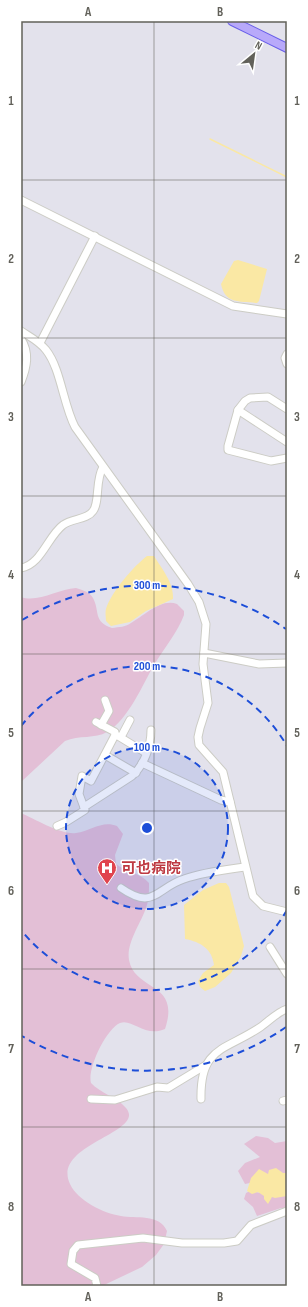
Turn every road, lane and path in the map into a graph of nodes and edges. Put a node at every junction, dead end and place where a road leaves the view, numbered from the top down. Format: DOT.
graph roads {
  1 [pos="232,21"];
  2 [pos="287,46"];
  3 [pos="21,200"];
  4 [pos="96,236"];
  5 [pos="287,314"];
  6 [pos="21,331"];
  7 [pos="21,339"];
  8 [pos="40,343"];
  9 [pos="287,354"];
  10 [pos="287,364"];
  11 [pos="21,382"];
  12 [pos="287,409"];
  13 [pos="238,410"];
  14 [pos="287,442"];
  15 [pos="287,458"];
  16 [pos="103,467"];
  17 [pos="21,568"];
  18 [pos="204,653"];
  19 [pos="287,663"];
  20 [pos="105,700"];
  21 [pos="130,720"];
  22 [pos="151,730"];
  23 [pos="118,736"];
  24 [pos="146,753"];
  25 [pos="104,755"];
  26 [pos="142,763"];
  27 [pos="136,773"];
  28 [pos="230,802"];
  29 [pos="84,807"];
  30 [pos="57,826"];
  31 [pos="245,867"];
  32 [pos="121,888"];
  33 [pos="287,912"];
  34 [pos="270,947"];
  35 [pos="287,974"];
  36 [pos="287,1009"];
  37 [pos="206,1065"];
  38 [pos="202,1098"];
  39 [pos="91,1099"];
  40 [pos="287,1212"];
  41 [pos="97,1286"];
  1 -- 2 [label="main road"];
  3 -- 4 [label="street"];
  4 -- 5 [label="street"];
  4 -- 8 [label="street"];
  6 -- 8 [label="street"];
  7 -- 11 [label="street"];
  8 -- 16 [label="street"];
  9 -- 10 [label="street"];
  12 -- 13 [label="street"];
  13 -- 14 [label="street"];
  13 -- 15 [label="street"];
  16 -- 17 [label="street"];
  16 -- 18 [label="street"];
  18 -- 19 [label="street"];
  18 -- 28 [label="street"];
  20 -- 23 [label="street"];
  21 -- 23 [label="street"];
  22 -- 24 [label="street"];
  23 -- 24 [label="street"];
  23 -- 25 [label="street"];
  24 -- 26 [label="street"];
  25 -- 27 [label="street"];
  25 -- 29 [label="street"];
  26 -- 27 [label="street"];
  26 -- 28 [label="street"];
  27 -- 29 [label="street"];
  28 -- 31 [label="street"];
  29 -- 30 [label="street"];
  31 -- 32 [label="street"];
  31 -- 33 [label="street"];
  34 -- 35 [label="street"];
  36 -- 37 [label="street"];
  37 -- 38 [label="street"];
  37 -- 39 [label="street"];
  40 -- 41 [label="street"];
}
